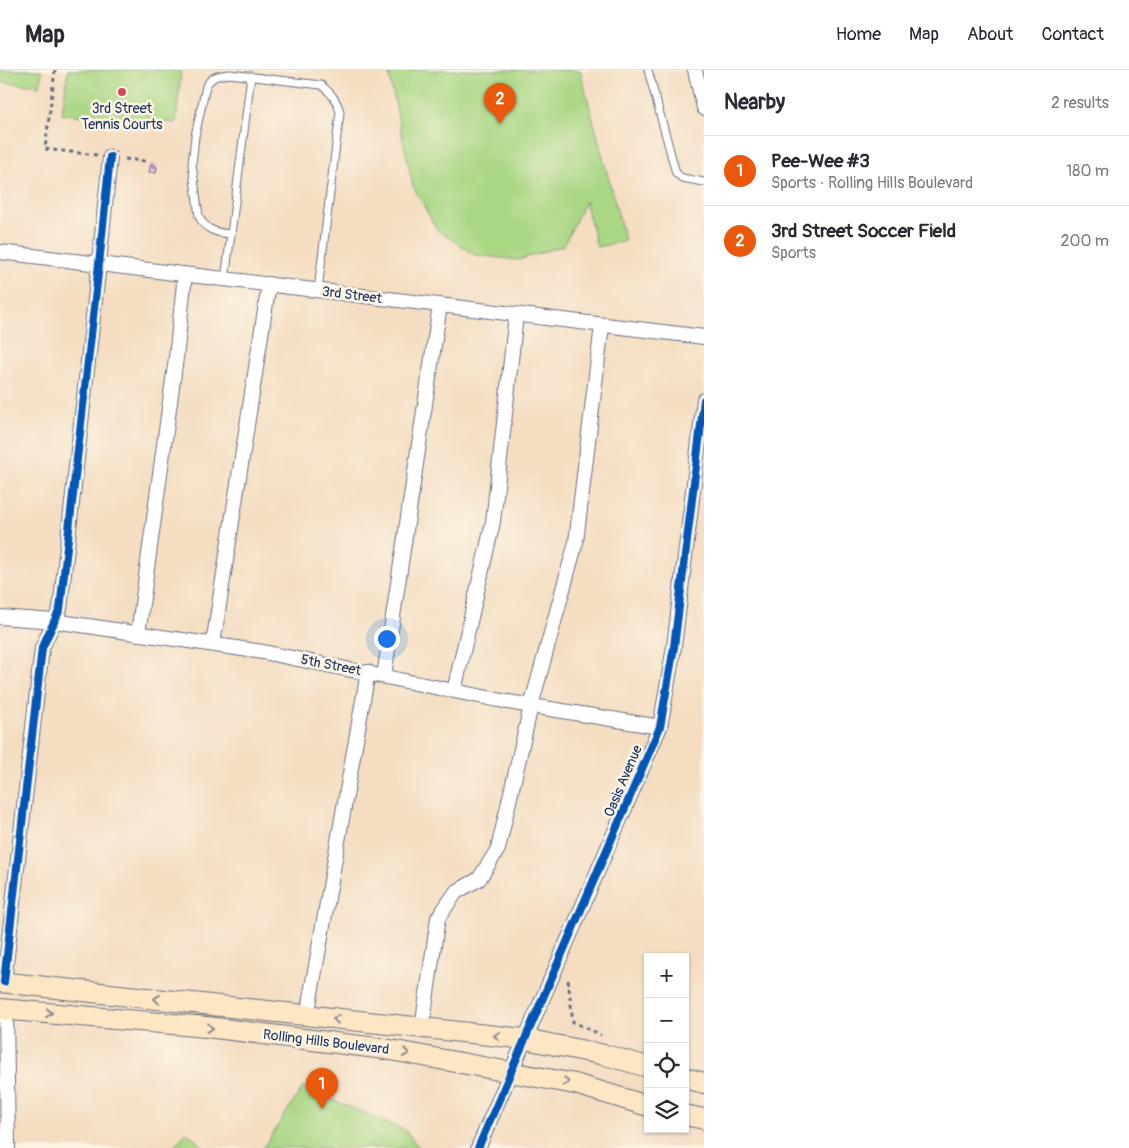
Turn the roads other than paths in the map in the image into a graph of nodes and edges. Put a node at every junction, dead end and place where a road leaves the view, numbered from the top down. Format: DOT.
graph roads {
  1 [pos="648,70"];
  2 [pos="695,70"];
  3 [pos="251,76"];
  4 [pos="704,108"];
  5 [pos="110,157"];
  6 [pos="704,182"];
  7 [pos="231,234"];
  8 [pos="0,252"];
  9 [pos="99,264"];
  10 [pos="185,274"];
  11 [pos="226,279"];
  12 [pos="269,284"];
  13 [pos="318,290"];
  14 [pos="440,306"];
  15 [pos="516,314"];
  16 [pos="602,325"];
  17 [pos="704,337"];
  18 [pos="704,400"];
  19 [pos="0,618"];
  20 [pos="54,621"];
  21 [pos="138,634"];
  22 [pos="213,644"];
  23 [pos="368,672"];
  24 [pos="384,676"];
  25 [pos="454,691"];
  26 [pos="532,706"];
  27 [pos="660,727"];
  28 [pos="2,982"];
  29 [pos="3,1009"];
  30 [pos="307,1016"];
  31 [pos="422,1028"];
  32 [pos="525,1040"];
  33 [pos="644,1066"];
  34 [pos="511,1072"];
  35 [pos="689,1079"];
  36 [pos="704,1083"];
  37 [pos="644,1105"];
  38 [pos="689,1116"];
  39 [pos="704,1119"];
  40 [pos="8,1148"];
  41 [pos="478,1148"];
  1 -- 6 [label="lane"];
  2 -- 4 [label="street"];
  3 -- 7 [label="lane"];
  3 -- 7 [label="lane"];
  3 -- 13 [label="lane"];
  5 -- 9 [label="street"];
  7 -- 11 [label="lane"];
  8 -- 9 [label="street, 3rd Street"];
  9 -- 10 [label="street, 3rd Street"];
  9 -- 20 [label="street"];
  10 -- 11 [label="street, 3rd Street"];
  10 -- 21 [label="street"];
  11 -- 12 [label="street, 3rd Street"];
  12 -- 13 [label="street, 3rd Street"];
  12 -- 22 [label="street"];
  13 -- 14 [label="street, 3rd Street"];
  14 -- 15 [label="street, 3rd Street"];
  14 -- 24 [label="street"];
  15 -- 16 [label="street, 3rd Street"];
  15 -- 25 [label="street"];
  16 -- 17 [label="street, 3rd Street"];
  16 -- 26 [label="street"];
  18 -- 27 [label="street, Oasis Avenue"];
  19 -- 20 [label="street, 5th Street"];
  20 -- 21 [label="street, 5th Street"];
  20 -- 28 [label="street"];
  21 -- 22 [label="street, 5th Street"];
  22 -- 23 [label="street, 5th Street"];
  23 -- 24 [label="street, 5th Street"];
  23 -- 30 [label="street"];
  24 -- 25 [label="street, 5th Street"];
  25 -- 26 [label="street, 5th Street"];
  26 -- 27 [label="street, 5th Street"];
  26 -- 31 [label="street"];
  27 -- 32 [label="street, Oasis Avenue"];
  30 -- 28 [label="main road, Rolling Hills Boulevard, one-way"];
  29 -- 34 [label="main road, Rolling Hills Boulevard, one-way"];
  29 -- 40 [label="street"];
  31 -- 30 [label="main road, Rolling Hills Boulevard, one-way"];
  32 -- 31 [label="main road, Rolling Hills Boulevard, one-way"];
  32 -- 33 [label="main road, Rolling Hills Boulevard"];
  32 -- 34 [label="street, Oasis Avenue"];
  34 -- 37 [label="main road, Rolling Hills Boulevard, one-way"];
  34 -- 41 [label="street, Oasis Avenue"];
  35 -- 36 [label="main road"];
  38 -- 39 [label="main road"];
}
